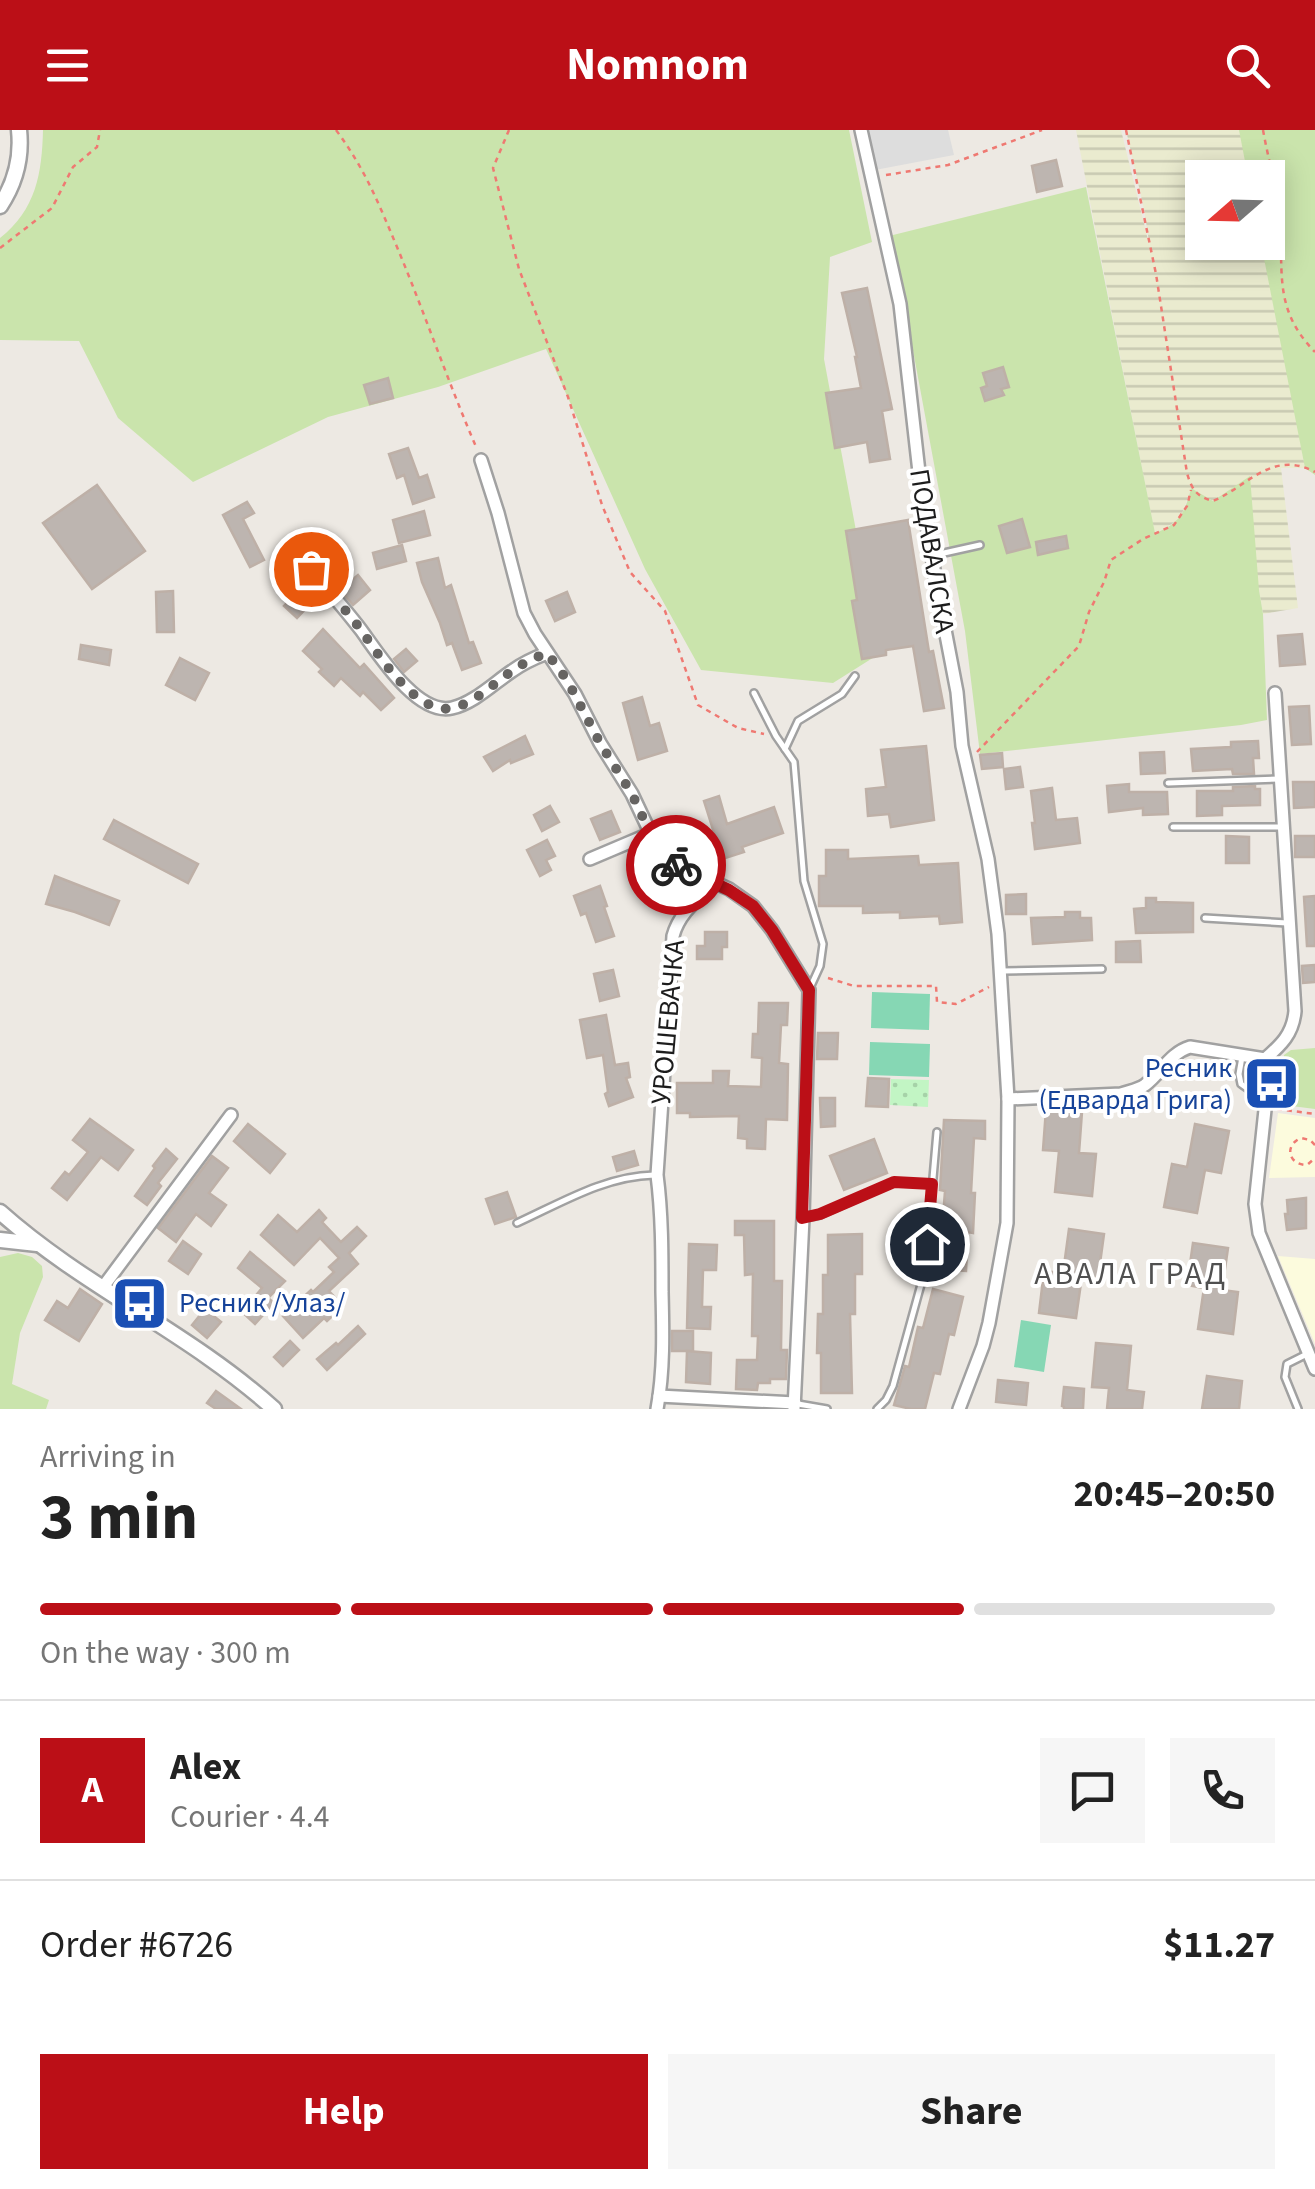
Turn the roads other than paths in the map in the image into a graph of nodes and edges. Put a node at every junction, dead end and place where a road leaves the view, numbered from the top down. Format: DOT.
graph roads {
  1 [pos="19,130"];
  2 [pos="861,130"];
  3 [pos="0,206"];
  4 [pos="481,460"];
  5 [pos="980,545"];
  6 [pos="932,556"];
  7 [pos="311,569"];
  8 [pos="547,653"];
  9 [pos="856,676"];
  10 [pos="1275,692"];
  11 [pos="754,693"];
  12 [pos="785,749"];
  13 [pos="1281,779"];
  14 [pos="1168,783"];
  15 [pos="1173,827"];
  16 [pos="1284,827"];
  17 [pos="649,834"];
  18 [pos="590,859"];
  19 [pos="714,883"];
  20 [pos="1205,918"];
  21 [pos="1290,923"];
  22 [pos="1102,968"];
  23 [pos="1000,972"];
  24 [pos="809,990"];
  25 [pos="1242,1055"];
  26 [pos="1265,1059"];
  27 [pos="1008,1099"];
  28 [pos="1264,1104"];
  29 [pos="232,1115"];
  30 [pos="938,1132"];
  31 [pos="657,1175"];
  32 [pos="932,1184"];
  33 [pos="0,1212"];
  34 [pos="802,1218"];
  35 [pos="517,1223"];
  36 [pos="0,1240"];
  37 [pos="38,1244"];
  38 [pos="103,1287"];
  39 [pos="1308,1354"];
  40 [pos="1315,1369"];
  41 [pos="658,1403"];
  42 [pos="794,1406"];
  43 [pos="274,1409"];
  44 [pos="826,1409"];
  45 [pos="877,1409"];
  46 [pos="959,1409"];
  47 [pos="1298,1409"];
  1 -- 3 [label="street"];
  2 -- 6 [label="street, ПОДАВАЛСКА"];
  4 -- 8 [label="street"];
  5 -- 6 [label="lane"];
  6 -- 23 [label="street, ПОДАВАЛСКА"];
  7 -- 8 [label="street"];
  8 -- 17 [label="street"];
  9 -- 12 [label="lane"];
  10 -- 13 [label="street"];
  11 -- 12 [label="lane"];
  12 -- 24 [label="lane"];
  13 -- 14 [label="lane"];
  13 -- 16 [label="street"];
  15 -- 16 [label="lane"];
  16 -- 21 [label="street"];
  17 -- 18 [label="street"];
  17 -- 19 [label="street"];
  19 -- 24 [label="street"];
  19 -- 31 [label="street, УРОШЕВАЧКА"];
  20 -- 21 [label="lane"];
  21 -- 26 [label="street"];
  22 -- 23 [label="lane"];
  23 -- 27 [label="street, ПОДАВАЛСКА"];
  24 -- 34 [label="street"];
  25 -- 26 [label="street"];
  25 -- 27 [label="street"];
  25 -- 28 [label="lane"];
  26 -- 28 [label="street"];
  27 -- 46 [label="street, ПОДАВАЛСКА"];
  28 -- 39 [label="street"];
  29 -- 38 [label="street"];
  30 -- 32 [label="lane"];
  31 -- 35 [label="lane"];
  31 -- 41 [label="street, УРОШЕВАЧКА"];
  32 -- 34 [label="lane"];
  32 -- 45 [label="lane"];
  33 -- 37 [label="street"];
  34 -- 42 [label="street"];
  36 -- 37 [label="street"];
  37 -- 38 [label="street"];
  38 -- 43 [label="street"];
  39 -- 40 [label="street"];
  39 -- 47 [label="lane"];
  41 -- 42 [label="street"];
  42 -- 44 [label="lane"];
}
